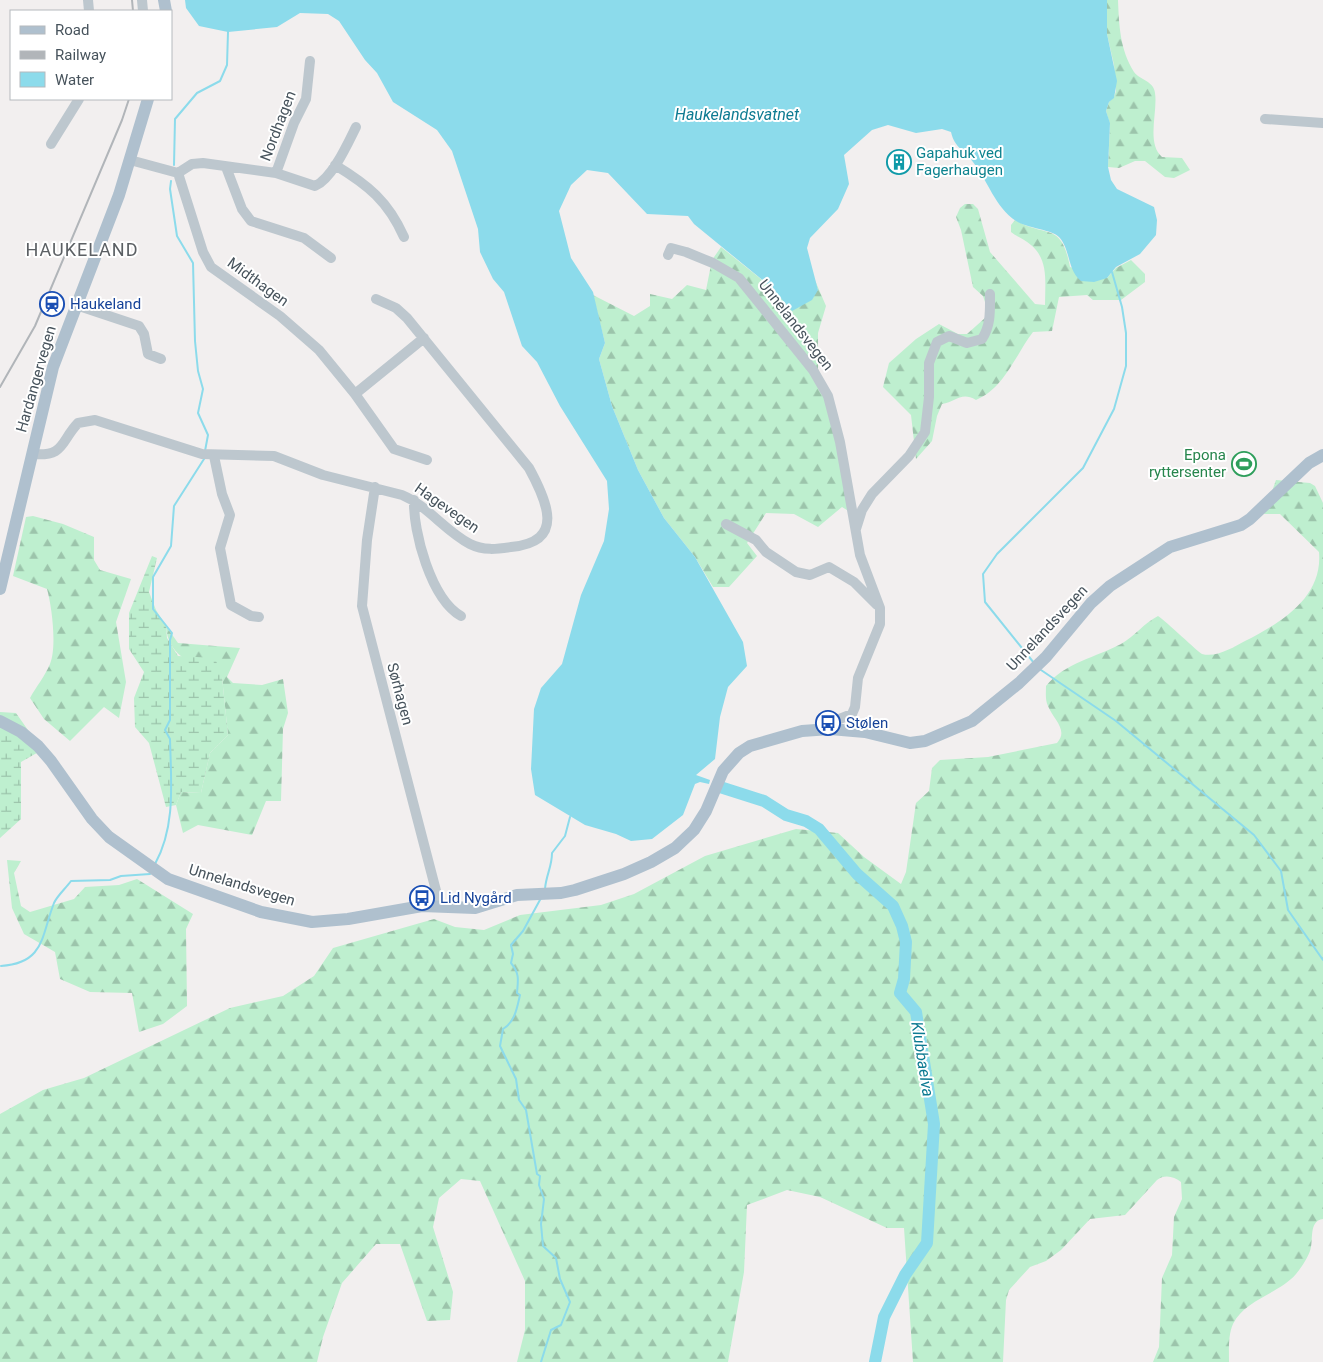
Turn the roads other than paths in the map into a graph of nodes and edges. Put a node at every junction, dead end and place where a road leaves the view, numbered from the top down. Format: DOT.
graph roads {
  1 [pos="310,60"];
  2 [pos="78,100"];
  3 [pos="148,100"];
  4 [pos="1265,119"];
  5 [pos="1323,123"];
  6 [pos="356,127"];
  7 [pos="51,144"];
  8 [pos="130,160"];
  9 [pos="335,165"];
  10 [pos="226,167"];
  11 [pos="178,173"];
  12 [pos="276,173"];
  13 [pos="404,236"];
  14 [pos="668,255"];
  15 [pos="331,258"];
  16 [pos="990,294"];
  17 [pos="376,299"];
  18 [pos="76,305"];
  19 [pos="424,338"];
  20 [pos="160,359"];
  21 [pos="355,394"];
  22 [pos="32,454"];
  23 [pos="208,455"];
  24 [pos="1323,455"];
  25 [pos="427,460"];
  26 [pos="375,487"];
  27 [pos="414,500"];
  28 [pos="726,524"];
  29 [pos="855,532"];
  30 [pos="0,589"];
  31 [pos="880,608"];
  32 [pos="461,616"];
  33 [pos="259,617"];
  34 [pos="0,721"];
  35 [pos="830,729"];
  36 [pos="440,906"];
  1 -- 12 [label="street, Nordhagen"];
  2 -- 7 [label="street"];
  3 -- 8 [label="main road, Hardangervegen"];
  4 -- 5 [label="street"];
  6 -- 9 [label="street, Nordhagen"];
  8 -- 11 [label="street"];
  8 -- 18 [label="main road, Hardangervegen"];
  9 -- 12 [label="street, Nordhagen"];
  9 -- 13 [label="street"];
  10 -- 11 [label="street, Nordhagen"];
  10 -- 12 [label="street, Nordhagen"];
  10 -- 15 [label="street"];
  11 -- 21 [label="street, Midthagen"];
  14 -- 29 [label="street, Unnelandsvegen"];
  16 -- 29 [label="street"];
  17 -- 19 [label="street, Hagevegen"];
  18 -- 20 [label="street"];
  18 -- 22 [label="main road, Hardangervegen"];
  19 -- 21 [label="street"];
  19 -- 27 [label="street, Hagevegen"];
  21 -- 25 [label="street, Midthagen"];
  22 -- 23 [label="street, Hagevegen"];
  22 -- 30 [label="main road, Hardangervegen"];
  23 -- 26 [label="street, Hagevegen"];
  23 -- 33 [label="street"];
  24 -- 35 [label="main road, Unnelandsvegen"];
  26 -- 27 [label="street, Hagevegen"];
  26 -- 36 [label="street, Sørhagen"];
  27 -- 32 [label="street"];
  28 -- 31 [label="street"];
  29 -- 31 [label="street, Unnelandsvegen"];
  31 -- 35 [label="street, Unnelandsvegen"];
  34 -- 36 [label="main road, Unnelandsvegen"];
  35 -- 36 [label="main road, Unnelandsvegen"];
}
